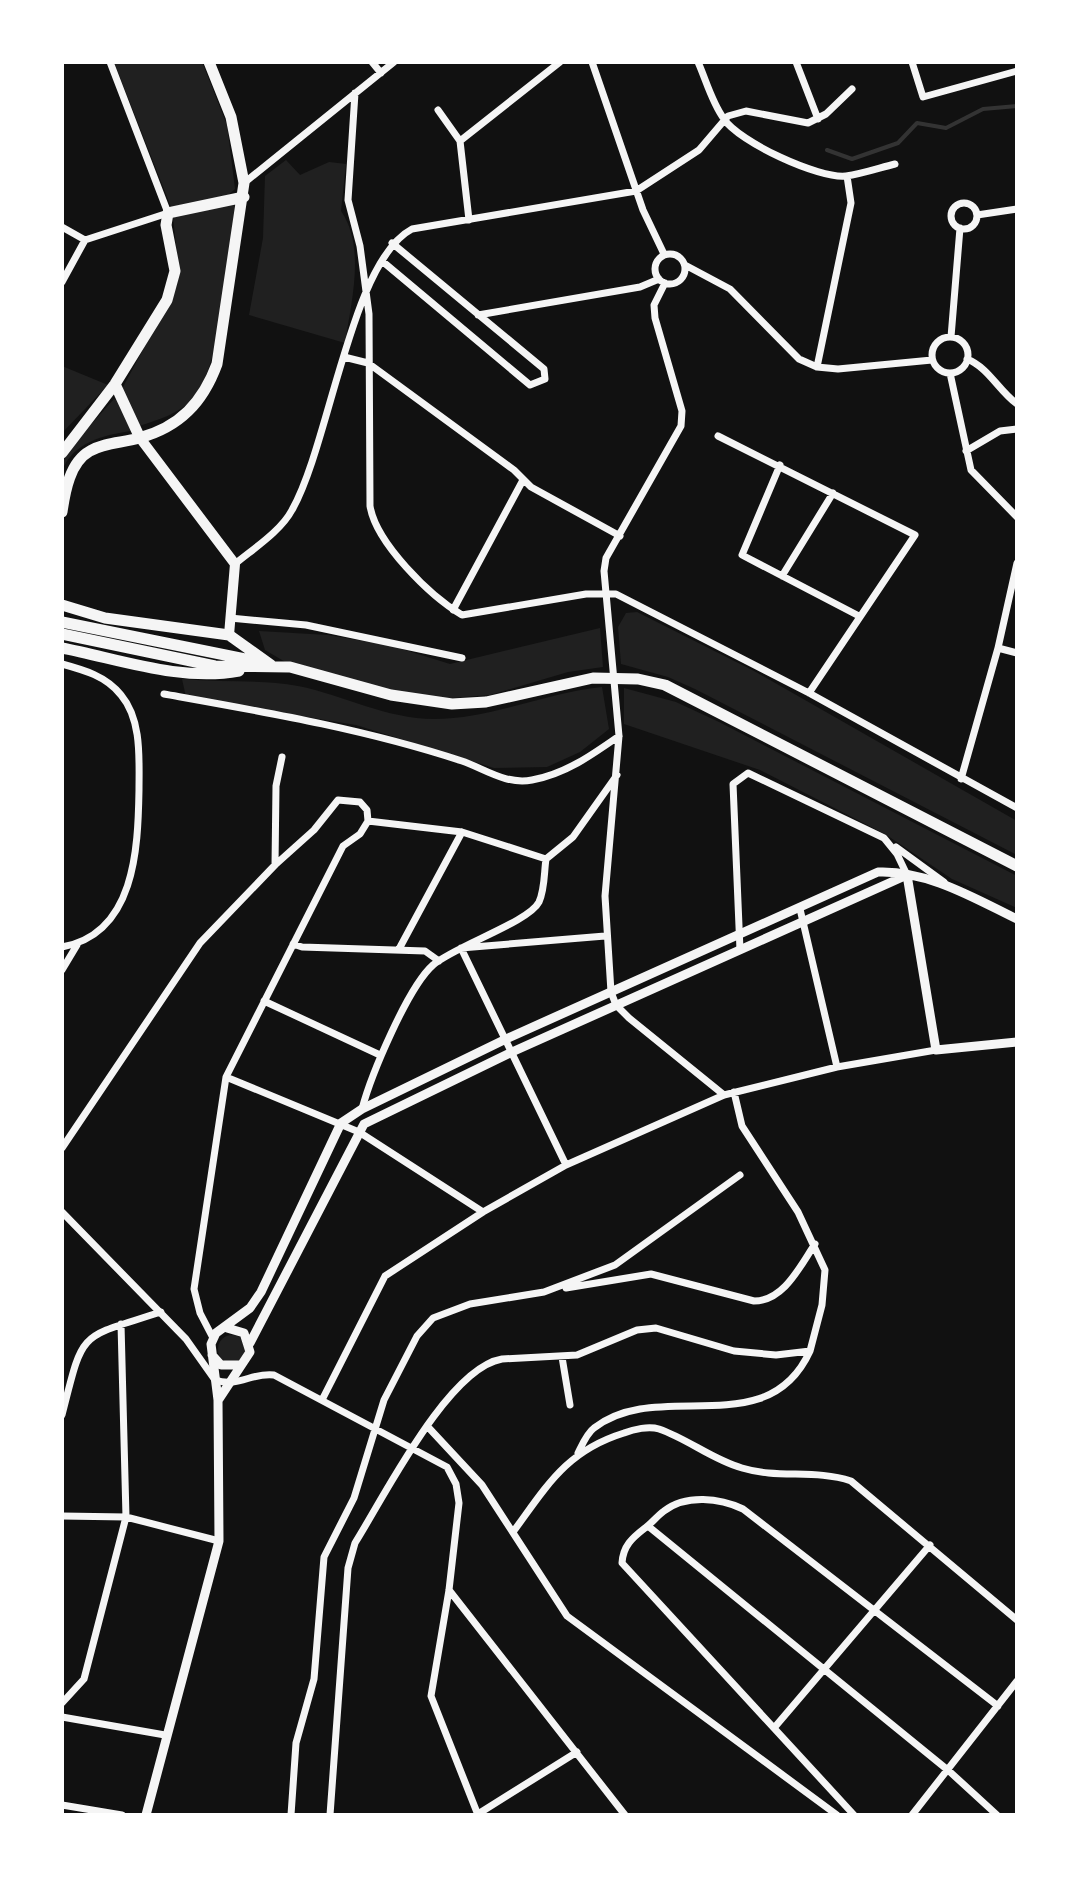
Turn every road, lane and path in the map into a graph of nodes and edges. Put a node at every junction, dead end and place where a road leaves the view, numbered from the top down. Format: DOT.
graph roads {
  1 [pos="110,62"];
  2 [pos="209,62"];
  3 [pos="372,62"];
  4 [pos="394,62"];
  5 [pos="560,62"];
  6 [pos="592,62"];
  7 [pos="698,62"];
  8 [pos="796,62"];
  9 [pos="912,62"];
  10 [pos="1017,71"];
  11 [pos="381,73"];
  12 [pos="852,89"];
  13 [pos="355,93"];
  14 [pos="438,110"];
  15 [pos="818,119"];
  16 [pos="724,120"];
  17 [pos="460,141"];
  18 [pos="895,164"];
  19 [pos="847,176"];
  20 [pos="244,183"];
  21 [pos="636,191"];
  22 [pos="244,197"];
  23 [pos="1017,209"];
  24 [pos="168,213"];
  25 [pos="977,215"];
  26 [pos="469,220"];
  27 [pos="62,227"];
  28 [pos="960,228"];
  29 [pos="85,240"];
  30 [pos="392,243"];
  31 [pos="664,254"];
  32 [pos="382,261"];
  33 [pos="685,265"];
  34 [pos="662,281"];
  35 [pos="62,282"];
  36 [pos="367,288"];
  37 [pos="478,315"];
  38 [pos="951,337"];
  39 [pos="344,357"];
  40 [pos="967,359"];
  41 [pos="932,360"];
  42 [pos="368,363"];
  43 [pos="817,367"];
  44 [pos="950,373"];
  45 [pos="115,384"];
  46 [pos="1017,404"];
  47 [pos="1017,429"];
  48 [pos="718,436"];
  49 [pos="140,438"];
  50 [pos="966,451"];
  51 [pos="62,453"];
  52 [pos="780,465"];
  53 [pos="523,480"];
  54 [pos="833,493"];
  55 [pos="62,512"];
  56 [pos="1017,517"];
  57 [pos="620,536"];
  58 [pos="1017,563"];
  59 [pos="235,564"];
  60 [pos="782,576"];
  61 [pos="607,592"];
  62 [pos="62,605"];
  63 [pos="453,610"];
  64 [pos="859,616"];
  65 [pos="230,618"];
  66 [pos="62,622"];
  67 [pos="62,634"];
  68 [pos="229,635"];
  69 [pos="62,648"];
  70 [pos="998,648"];
  71 [pos="1017,653"];
  72 [pos="462,658"];
  73 [pos="62,664"];
  74 [pos="271,665"];
  75 [pos="809,693"];
  76 [pos="164,694"];
  77 [pos="619,736"];
  78 [pos="282,757"];
  79 [pos="618,772"];
  80 [pos="961,779"];
  81 [pos="1017,808"];
  82 [pos="368,821"];
  83 [pos="462,832"];
  84 [pos="884,838"];
  85 [pos="546,859"];
  86 [pos="275,865"];
  87 [pos="1017,866"];
  88 [pos="907,875"];
  89 [pos="949,886"];
  90 [pos="800,909"];
  91 [pos="1017,919"];
  92 [pos="804,922"];
  93 [pos="605,936"];
  94 [pos="740,936"];
  95 [pos="293,944"];
  96 [pos="77,945"];
  97 [pos="62,947"];
  98 [pos="461,948"];
  99 [pos="399,949"];
  100 [pos="740,950"];
  101 [pos="439,961"];
  102 [pos="62,970"];
  103 [pos="611,992"];
  104 [pos="264,1001"];
  105 [pos="616,1005"];
  106 [pos="506,1039"];
  107 [pos="1017,1042"];
  108 [pos="936,1050"];
  109 [pos="512,1052"];
  110 [pos="380,1055"];
  111 [pos="837,1067"];
  112 [pos="226,1077"];
  113 [pos="734,1092"];
  114 [pos="724,1095"];
  115 [pos="361,1109"];
  116 [pos="341,1123"];
  117 [pos="365,1125"];
  118 [pos="62,1148"];
  119 [pos="566,1165"];
  120 [pos="740,1175"];
  121 [pos="62,1212"];
  122 [pos="483,1212"];
  123 [pos="815,1244"];
  124 [pos="544,1292"];
  125 [pos="161,1312"];
  126 [pos="200,1313"];
  127 [pos="121,1324"];
  128 [pos="224,1329"];
  129 [pos="213,1338"];
  130 [pos="250,1343"];
  131 [pos="810,1351"];
  132 [pos="212,1355"];
  133 [pos="562,1357"];
  134 [pos="240,1365"];
  135 [pos="215,1380"];
  136 [pos="226,1384"];
  137 [pos="323,1398"];
  138 [pos="218,1400"];
  139 [pos="570,1405"];
  140 [pos="62,1415"];
  141 [pos="374,1426"];
  142 [pos="428,1427"];
  143 [pos="415,1447"];
  144 [pos="578,1453"];
  145 [pos="62,1516"];
  146 [pos="126,1517"];
  147 [pos="648,1526"];
  148 [pos="513,1532"];
  149 [pos="219,1541"];
  150 [pos="930,1545"];
  151 [pos="449,1590"];
  152 [pos="875,1609"];
  153 [pos="1017,1620"];
  154 [pos="822,1668"];
  155 [pos="1017,1681"];
  156 [pos="62,1703"];
  157 [pos="998,1706"];
  158 [pos="62,1717"];
  159 [pos="774,1728"];
  160 [pos="165,1735"];
  161 [pos="577,1752"];
  162 [pos="949,1771"];
  163 [pos="62,1805"];
  164 [pos="122,1815"];
  165 [pos="146,1815"];
  166 [pos="291,1815"];
  167 [pos="330,1815"];
  168 [pos="478,1815"];
  169 [pos="625,1815"];
  170 [pos="837,1815"];
  171 [pos="854,1815"];
  172 [pos="912,1815"];
  173 [pos="997,1815"];
  1 -- 24 [label="street"];
  2 -- 20 [label="main road"];
  3 -- 11 [label="street"];
  4 -- 11 [label="street"];
  5 -- 17 [label="street"];
  6 -- 21 [label="street"];
  7 -- 16 [label="street"];
  8 -- 15 [label="street"];
  9 -- 10 [label="street"];
  11 -- 13 [label="street"];
  12 -- 15 [label="street"];
  13 -- 20 [label="street"];
  13 -- 36 [label="street"];
  14 -- 17 [label="street"];
  15 -- 16 [label="street"];
  16 -- 19 [label="street"];
  16 -- 21 [label="street"];
  17 -- 26 [label="street"];
  18 -- 19 [label="street"];
  19 -- 43 [label="street"];
  20 -- 22 [label="main road"];
  21 -- 26 [label="street"];
  21 -- 31 [label="street"];
  22 -- 24 [label="main road"];
  22 -- 49 [label="main road"];
  23 -- 25 [label="street"];
  24 -- 29 [label="street"];
  24 -- 45 [label="main road"];
  25 -- 28 [label="street"];
  25 -- 28 [label="street"];
  26 -- 30 [label="street"];
  27 -- 29 [label="street"];
  28 -- 38 [label="street"];
  29 -- 35 [label="street"];
  30 -- 32 [label="street"];
  30 -- 37 [label="street"];
  31 -- 33 [label="street"];
  31 -- 34 [label="street"];
  32 -- 36 [label="street"];
  32 -- 37 [label="street"];
  33 -- 34 [label="street"];
  33 -- 43 [label="street"];
  34 -- 37 [label="street"];
  34 -- 57 [label="street"];
  36 -- 39 [label="street"];
  36 -- 42 [label="street"];
  38 -- 40 [label="street"];
  38 -- 41 [label="street"];
  39 -- 42 [label="street"];
  39 -- 59 [label="street"];
  40 -- 44 [label="street"];
  40 -- 46 [label="street"];
  41 -- 43 [label="street"];
  41 -- 44 [label="street"];
  42 -- 53 [label="street"];
  42 -- 63 [label="street"];
  44 -- 50 [label="street"];
  45 -- 49 [label="main road"];
  45 -- 51 [label="main road"];
  47 -- 50 [label="street"];
  48 -- 52 [label="street"];
  49 -- 55 [label="main road"];
  49 -- 59 [label="main road"];
  50 -- 56 [label="street"];
  52 -- 54 [label="street"];
  52 -- 60 [label="street"];
  53 -- 57 [label="street"];
  53 -- 63 [label="street"];
  54 -- 60 [label="street"];
  54 -- 64 [label="street"];
  57 -- 61 [label="street"];
  58 -- 70 [label="street"];
  59 -- 65 [label="main road"];
  60 -- 64 [label="street"];
  61 -- 63 [label="street"];
  61 -- 75 [label="street"];
  61 -- 77 [label="street"];
  62 -- 68 [label="main road"];
  64 -- 75 [label="street"];
  65 -- 68 [label="main road"];
  65 -- 72 [label="street"];
  66 -- 74 [label="main road"];
  67 -- 74 [label="main road"];
  68 -- 74 [label="main road"];
  69 -- 74 [label="main road"];
  70 -- 71 [label="street"];
  70 -- 80 [label="street"];
  73 -- 96 [label="street"];
  74 -- 87 [label="main road"];
  75 -- 80 [label="street"];
  76 -- 77 [label="street"];
  77 -- 79 [label="street"];
  78 -- 86 [label="street"];
  79 -- 85 [label="street"];
  79 -- 93 [label="street"];
  80 -- 81 [label="street"];
  82 -- 83 [label="street"];
  82 -- 86 [label="street"];
  82 -- 95 [label="street"];
  83 -- 85 [label="street"];
  83 -- 99 [label="street"];
  84 -- 88 [label="street"];
  84 -- 89 [label="street"];
  84 -- 94 [label="street"];
  85 -- 98 [label="street"];
  86 -- 118 [label="street"];
  88 -- 89 [label="street"];
  88 -- 90 [label="street"];
  88 -- 92 [label="street"];
  88 -- 108 [label="street"];
  89 -- 91 [label="street"];
  90 -- 92 [label="street"];
  90 -- 94 [label="street"];
  92 -- 100 [label="street"];
  92 -- 111 [label="street"];
  93 -- 98 [label="street"];
  93 -- 103 [label="street"];
  94 -- 100 [label="street"];
  94 -- 103 [label="street"];
  95 -- 99 [label="street"];
  95 -- 104 [label="street"];
  96 -- 97 [label="street"];
  96 -- 102 [label="street"];
  98 -- 101 [label="street"];
  98 -- 106 [label="street"];
  99 -- 101 [label="street"];
  100 -- 105 [label="street"];
  101 -- 110 [label="street"];
  103 -- 105 [label="street"];
  103 -- 106 [label="street"];
  104 -- 110 [label="street"];
  104 -- 112 [label="street"];
  105 -- 109 [label="street"];
  105 -- 114 [label="street"];
  106 -- 109 [label="street"];
  106 -- 115 [label="street"];
  107 -- 108 [label="street"];
  108 -- 111 [label="street"];
  109 -- 117 [label="street"];
  109 -- 119 [label="street"];
  110 -- 115 [label="street"];
  111 -- 113 [label="street"];
  112 -- 116 [label="street"];
  112 -- 126 [label="street"];
  113 -- 114 [label="street"];
  113 -- 123 [label="street"];
  114 -- 119 [label="street"];
  115 -- 116 [label="street"];
  115 -- 117 [label="street"];
  116 -- 117 [label="street"];
  116 -- 128 [label="street"];
  117 -- 122 [label="street"];
  117 -- 130 [label="street"];
  119 -- 122 [label="street"];
  120 -- 124 [label="street"];
  121 -- 125 [label="street"];
  122 -- 137 [label="street"];
  123 -- 124 [label="street"];
  123 -- 131 [label="street"];
  124 -- 141 [label="street"];
  125 -- 127 [label="street"];
  125 -- 135 [label="street"];
  126 -- 128 [label="street"];
  126 -- 129 [label="street"];
  127 -- 140 [label="street"];
  127 -- 146 [label="street"];
  128 -- 129 [label="street"];
  128 -- 130 [label="street"];
  129 -- 132 [label="street"];
  130 -- 134 [label="street"];
  131 -- 133 [label="street"];
  131 -- 144 [label="street"];
  132 -- 134 [label="street"];
  132 -- 135 [label="street"];
  133 -- 139 [label="street"];
  133 -- 142 [label="street"];
  134 -- 136 [label="street"];
  135 -- 136 [label="street"];
  135 -- 138 [label="street"];
  136 -- 137 [label="street"];
  136 -- 138 [label="street"];
  137 -- 141 [label="street"];
  138 -- 149 [label="street"];
  141 -- 143 [label="street"];
  141 -- 166 [label="street"];
  142 -- 143 [label="street"];
  142 -- 148 [label="street"];
  143 -- 151 [label="street"];
  143 -- 167 [label="street"];
  144 -- 148 [label="street"];
  144 -- 150 [label="street"];
  145 -- 146 [label="street"];
  146 -- 149 [label="street"];
  146 -- 156 [label="street"];
  147 -- 152 [label="street"];
  147 -- 154 [label="street"];
  147 -- 159 [label="street"];
  148 -- 170 [label="street"];
  149 -- 160 [label="street"];
  150 -- 152 [label="street"];
  150 -- 153 [label="street"];
  151 -- 161 [label="street"];
  151 -- 168 [label="street"];
  152 -- 154 [label="street"];
  152 -- 157 [label="street"];
  154 -- 159 [label="street"];
  154 -- 162 [label="street"];
  155 -- 157 [label="street"];
  157 -- 162 [label="street"];
  158 -- 160 [label="street"];
  159 -- 171 [label="street"];
  160 -- 165 [label="street"];
  161 -- 168 [label="street"];
  161 -- 169 [label="street"];
  162 -- 172 [label="street"];
  162 -- 173 [label="street"];
  163 -- 164 [label="street"];
}
